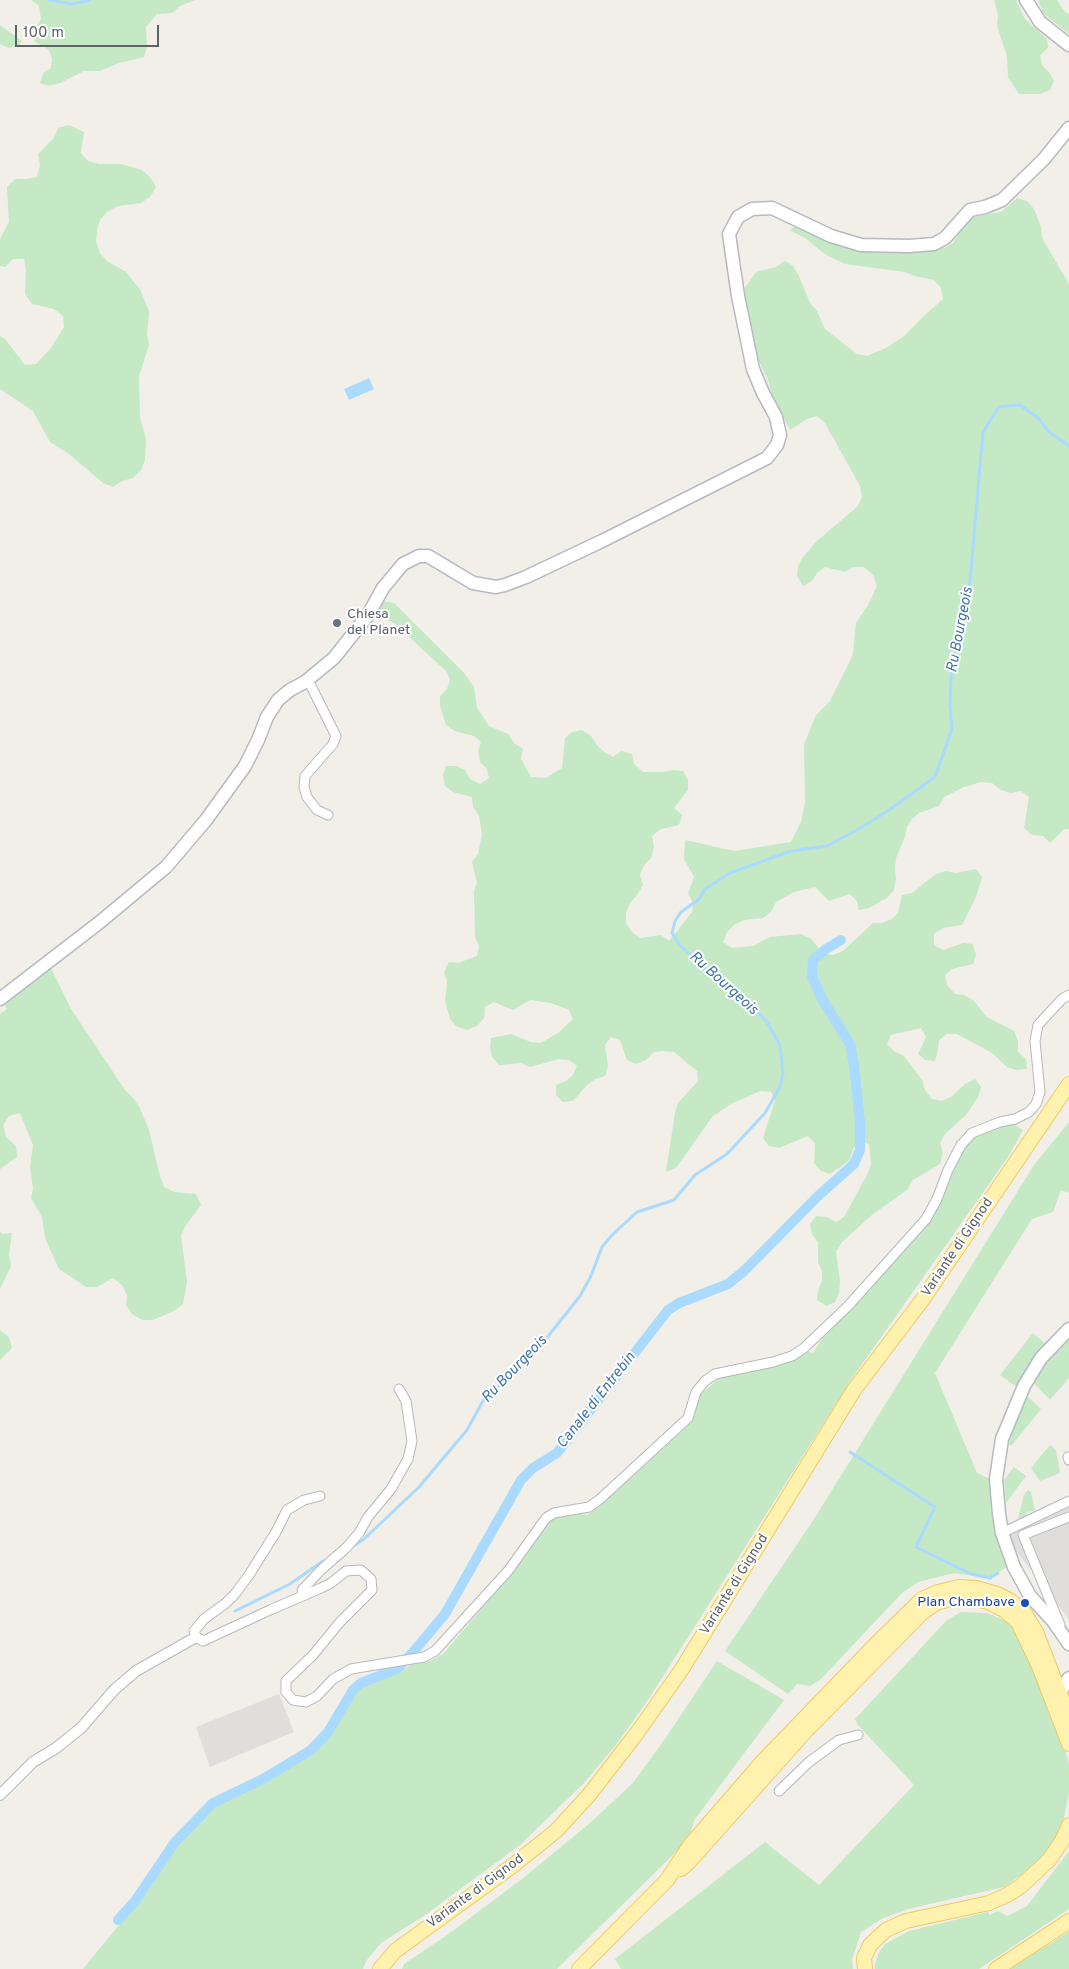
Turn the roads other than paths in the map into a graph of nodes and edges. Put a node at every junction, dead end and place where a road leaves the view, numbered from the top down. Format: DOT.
graph roads {
  1 [pos="1026,0"];
  2 [pos="1069,46"];
  3 [pos="1069,128"];
  4 [pos="308,680"];
  5 [pos="328,815"];
  6 [pos="1069,995"];
  7 [pos="0,999"];
  8 [pos="1069,1084"];
  9 [pos="1069,1102"];
  10 [pos="1028,1146"];
  11 [pos="1069,1329"];
  12 [pos="399,1389"];
  13 [pos="320,1496"];
  14 [pos="1069,1501"];
  15 [pos="1069,1517"];
  16 [pos="1002,1533"];
  17 [pos="303,1595"];
  18 [pos="196,1637"];
  19 [pos="1067,1642"];
  20 [pos="1047,1661"];
  21 [pos="1069,1671"];
  22 [pos="1069,1678"];
  23 [pos="1060,1693"];
  24 [pos="1069,1717"];
  25 [pos="858,1735"];
  26 [pos="1069,1743"];
  27 [pos="779,1791"];
  28 [pos="0,1795"];
  29 [pos="1069,1825"];
  30 [pos="667,1880"];
  31 [pos="1069,1921"];
  32 [pos="380,1969"];
  33 [pos="579,1969"];
  34 [pos="864,1969"];
  35 [pos="996,1969"];
  1 -- 2 [label="main road"];
  3 -- 4 [label="main road"];
  4 -- 5 [label="street"];
  4 -- 7 [label="main road"];
  6 -- 17 [label="street"];
  8 -- 10 [label="main road, Variante di Gignod"];
  9 -- 10 [label="main road, Variante di Gignod"];
  10 -- 32 [label="main road, Variante di Gignod"];
  11 -- 16 [label="main road"];
  12 -- 17 [label="street"];
  13 -- 18 [label="street"];
  14 -- 16 [label="street"];
  15 -- 19 [label="street"];
  16 -- 19 [label="main road"];
  17 -- 18 [label="street"];
  18 -- 28 [label="street"];
  20 -- 21 [label="main road"];
  20 -- 23 [label="main road"];
  20 -- 30 [label="main road"];
  22 -- 23 [label="main road"];
  23 -- 24 [label="main road"];
  23 -- 26 [label="main road"];
  25 -- 27 [label="street"];
  26 -- 30 [label="main road"];
  29 -- 34 [label="main road"];
  30 -- 33 [label="main road"];
  31 -- 35 [label="main road"];
}
